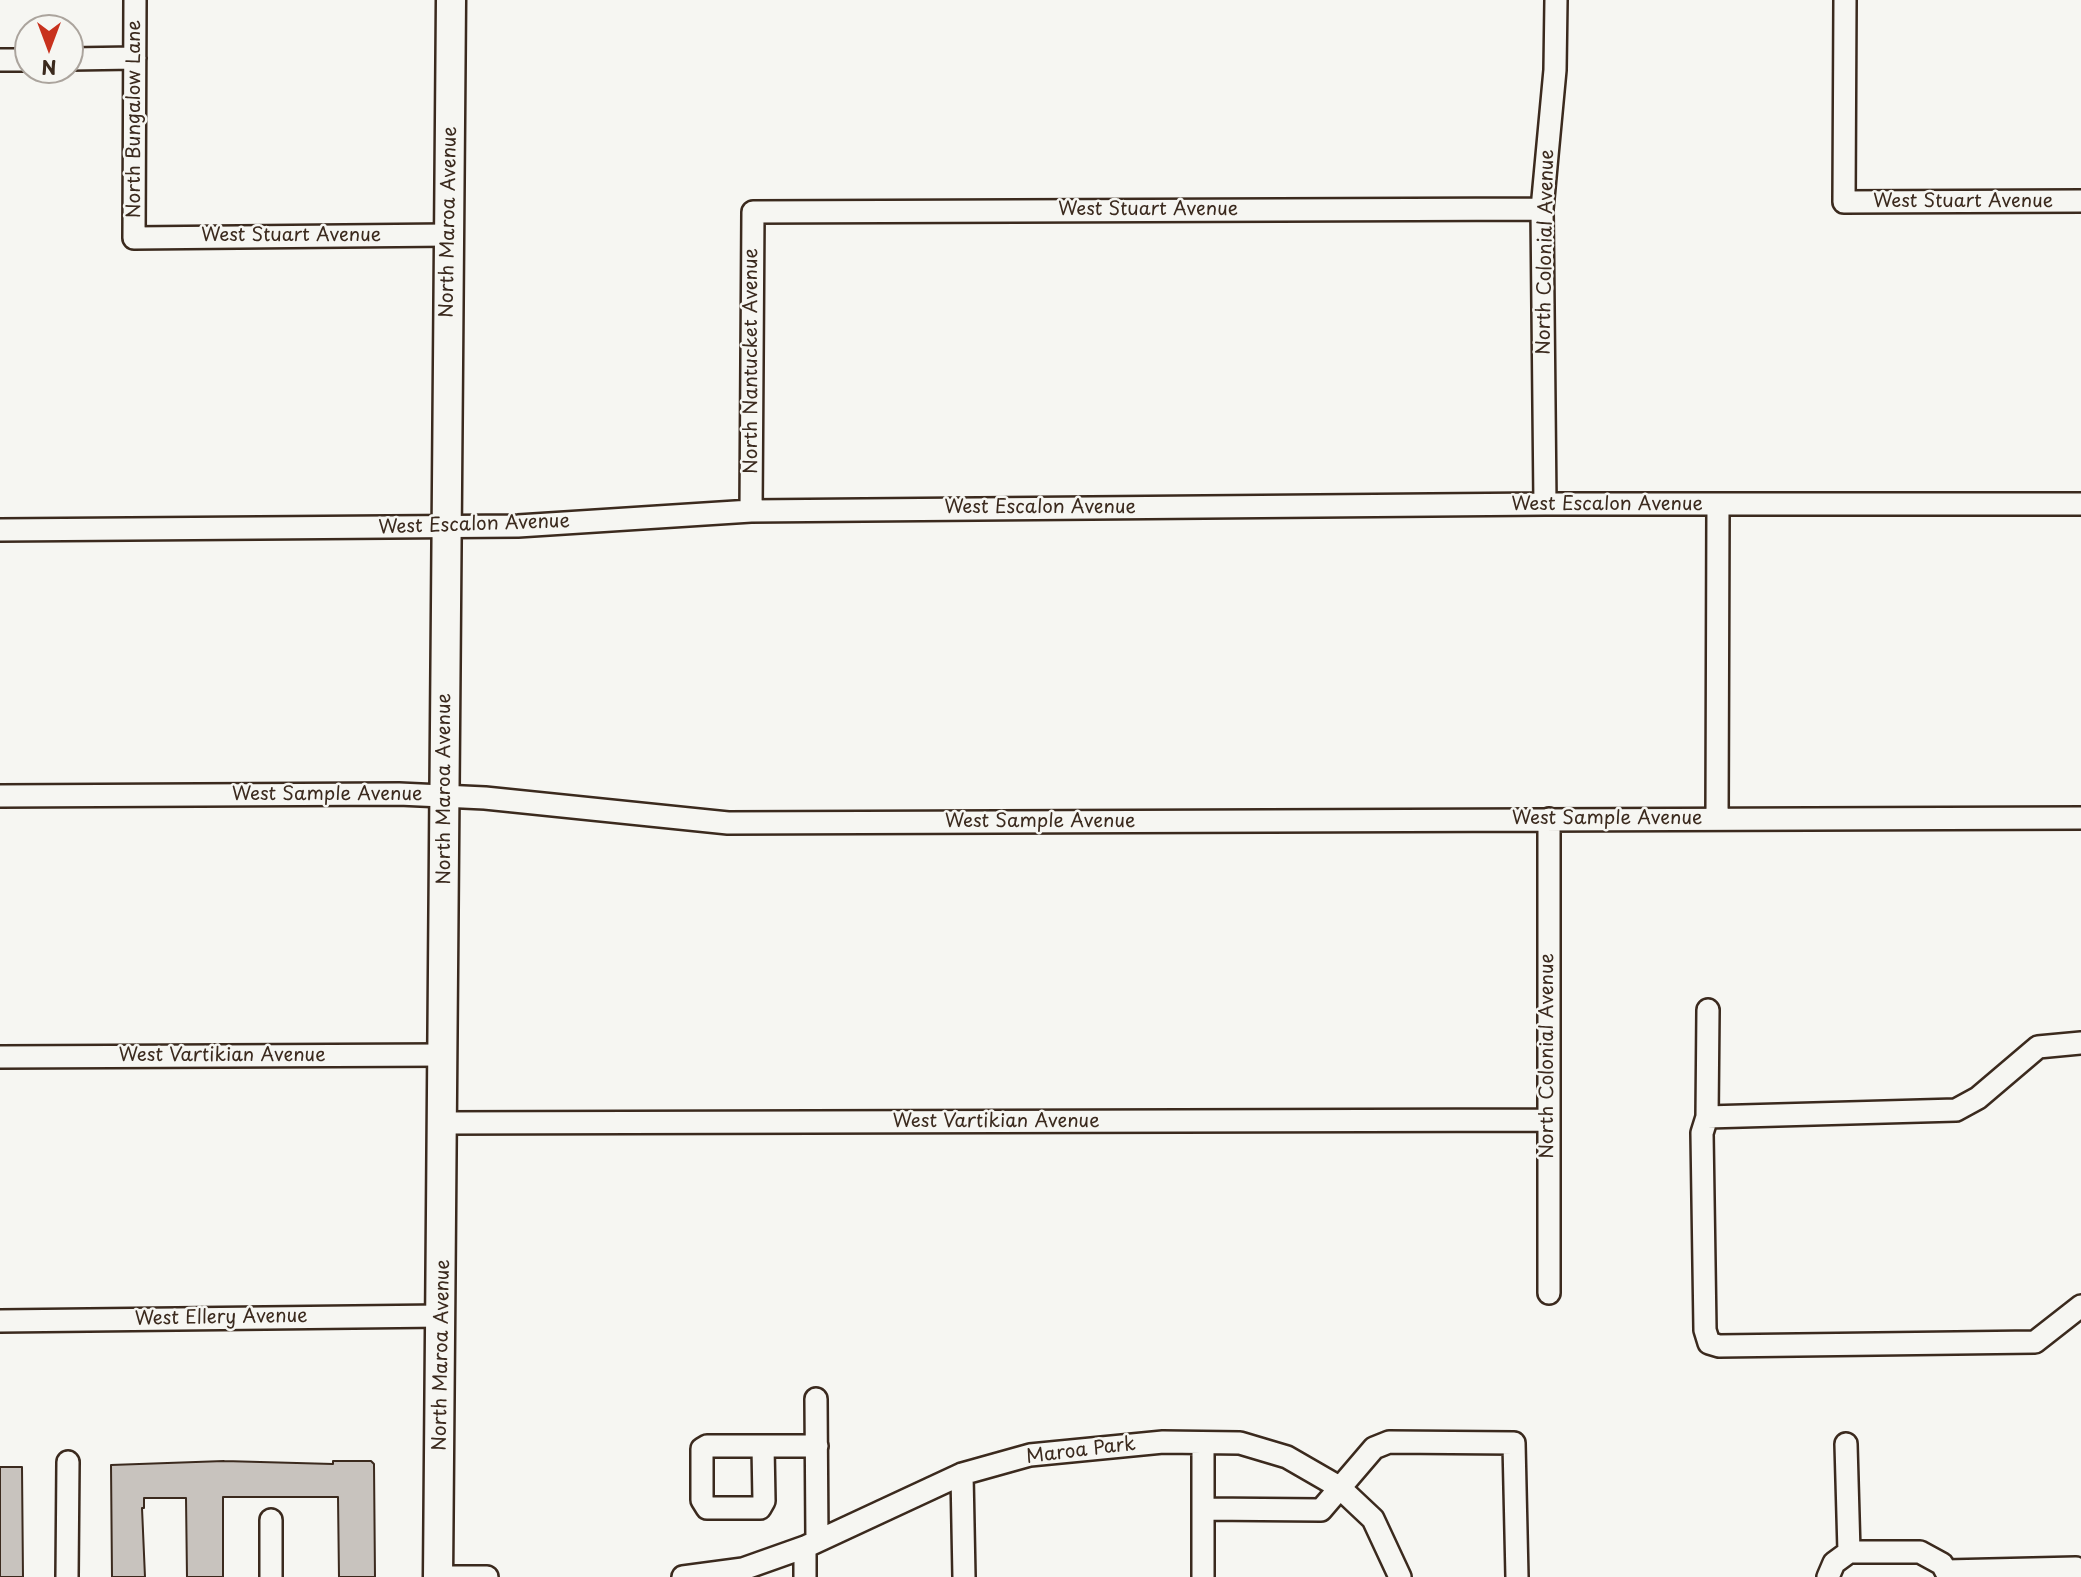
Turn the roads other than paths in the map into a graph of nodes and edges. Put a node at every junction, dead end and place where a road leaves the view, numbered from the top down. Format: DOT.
graph roads {
  1 [pos="135,0"];
  2 [pos="451,0"];
  3 [pos="1556,0"];
  4 [pos="1845,0"];
  5 [pos="135,58"];
  6 [pos="84,59"];
  7 [pos="2081,201"];
  8 [pos="1542,209"];
  9 [pos="753,212"];
  10 [pos="449,235"];
  11 [pos="134,238"];
  12 [pos="1545,504"];
  13 [pos="2081,504"];
  14 [pos="1718,505"];
  15 [pos="751,511"];
  16 [pos="445,528"];
  17 [pos="0,530"];
  18 [pos="445,795"];
  19 [pos="0,796"];
  20 [pos="1717,818"];
  21 [pos="2081,818"];
  22 [pos="1549,820"];
  23 [pos="1708,1010"];
  24 [pos="2081,1043"];
  25 [pos="444,1055"];
  26 [pos="0,1057"];
  27 [pos="1707,1117"];
  28 [pos="1548,1120"];
  29 [pos="444,1124"];
  30 [pos="1549,1293"];
  31 [pos="2081,1306"];
  32 [pos="442,1316"];
  33 [pos="0,1321"];
  34 [pos="817,1399"];
  35 [pos="1203,1443"];
  36 [pos="1846,1444"];
  37 [pos="763,1446"];
  38 [pos="817,1446"];
  39 [pos="68,1462"];
  40 [pos="962,1474"];
  41 [pos="1339,1487"];
  42 [pos="1203,1509"];
  43 [pos="271,1520"];
  44 [pos="811,1544"];
  45 [pos="1849,1552"];
  46 [pos="2076,1568"];
  47 [pos="1947,1574"];
  48 [pos="1203,1576"];
  49 [pos="67,1577"];
  50 [pos="271,1577"];
  51 [pos="438,1577"];
  52 [pos="487,1577"];
  53 [pos="684,1577"];
  54 [pos="805,1577"];
  55 [pos="964,1577"];
  56 [pos="1399,1577"];
  57 [pos="1517,1577"];
  58 [pos="1828,1577"];
  1 -- 5 [label="street, North Bungalow Lane"];
  2 -- 10 [label="main road, North Maroa Avenue"];
  3 -- 8 [label="street, North Colonial Avenue"];
  4 -- 7 [label="street, West Stuart Avenue"];
  5 -- 6 [label="street"];
  5 -- 11 [label="street, North Bungalow Lane"];
  8 -- 9 [label="street, West Stuart Avenue"];
  8 -- 12 [label="street, North Colonial Avenue"];
  9 -- 15 [label="street, North Nantucket Avenue"];
  10 -- 11 [label="street, West Stuart Avenue"];
  10 -- 16 [label="main road, North Maroa Avenue"];
  12 -- 14 [label="street, West Escalon Avenue"];
  12 -- 15 [label="street, West Escalon Avenue"];
  13 -- 14 [label="street, West Escalon Avenue"];
  14 -- 20 [label="street"];
  15 -- 16 [label="street, West Escalon Avenue"];
  16 -- 17 [label="street, West Escalon Avenue"];
  16 -- 18 [label="main road, North Maroa Avenue"];
  18 -- 19 [label="street, West Sample Avenue"];
  18 -- 22 [label="street, West Sample Avenue"];
  18 -- 25 [label="main road, North Maroa Avenue"];
  20 -- 21 [label="street, West Sample Avenue"];
  20 -- 22 [label="street, West Sample Avenue"];
  22 -- 28 [label="street, North Colonial Avenue"];
  23 -- 27 [label="street"];
  24 -- 27 [label="street"];
  25 -- 26 [label="street, West Vartikian Avenue"];
  25 -- 29 [label="main road, North Maroa Avenue"];
  27 -- 31 [label="street"];
  28 -- 29 [label="street, West Vartikian Avenue"];
  28 -- 30 [label="street, North Colonial Avenue"];
  29 -- 32 [label="main road, North Maroa Avenue"];
  32 -- 33 [label="street, West Ellery Avenue"];
  32 -- 51 [label="main road, North Maroa Avenue"];
  34 -- 38 [label="street"];
  35 -- 40 [label="street, Maroa Park"];
  35 -- 41 [label="street, Maroa Park"];
  35 -- 42 [label="street"];
  36 -- 45 [label="street"];
  37 -- 38 [label="street"];
  38 -- 44 [label="street"];
  39 -- 49 [label="street"];
  40 -- 44 [label="street, Maroa Park"];
  40 -- 55 [label="street"];
  41 -- 42 [label="street"];
  41 -- 56 [label="street, Maroa Park"];
  41 -- 57 [label="street"];
  42 -- 48 [label="street"];
  43 -- 50 [label="street"];
  44 -- 53 [label="street, Maroa Park"];
  44 -- 54 [label="street"];
  45 -- 47 [label="street"];
  45 -- 58 [label="street"];
  46 -- 47 [label="street"];
  51 -- 52 [label="street"];
}
